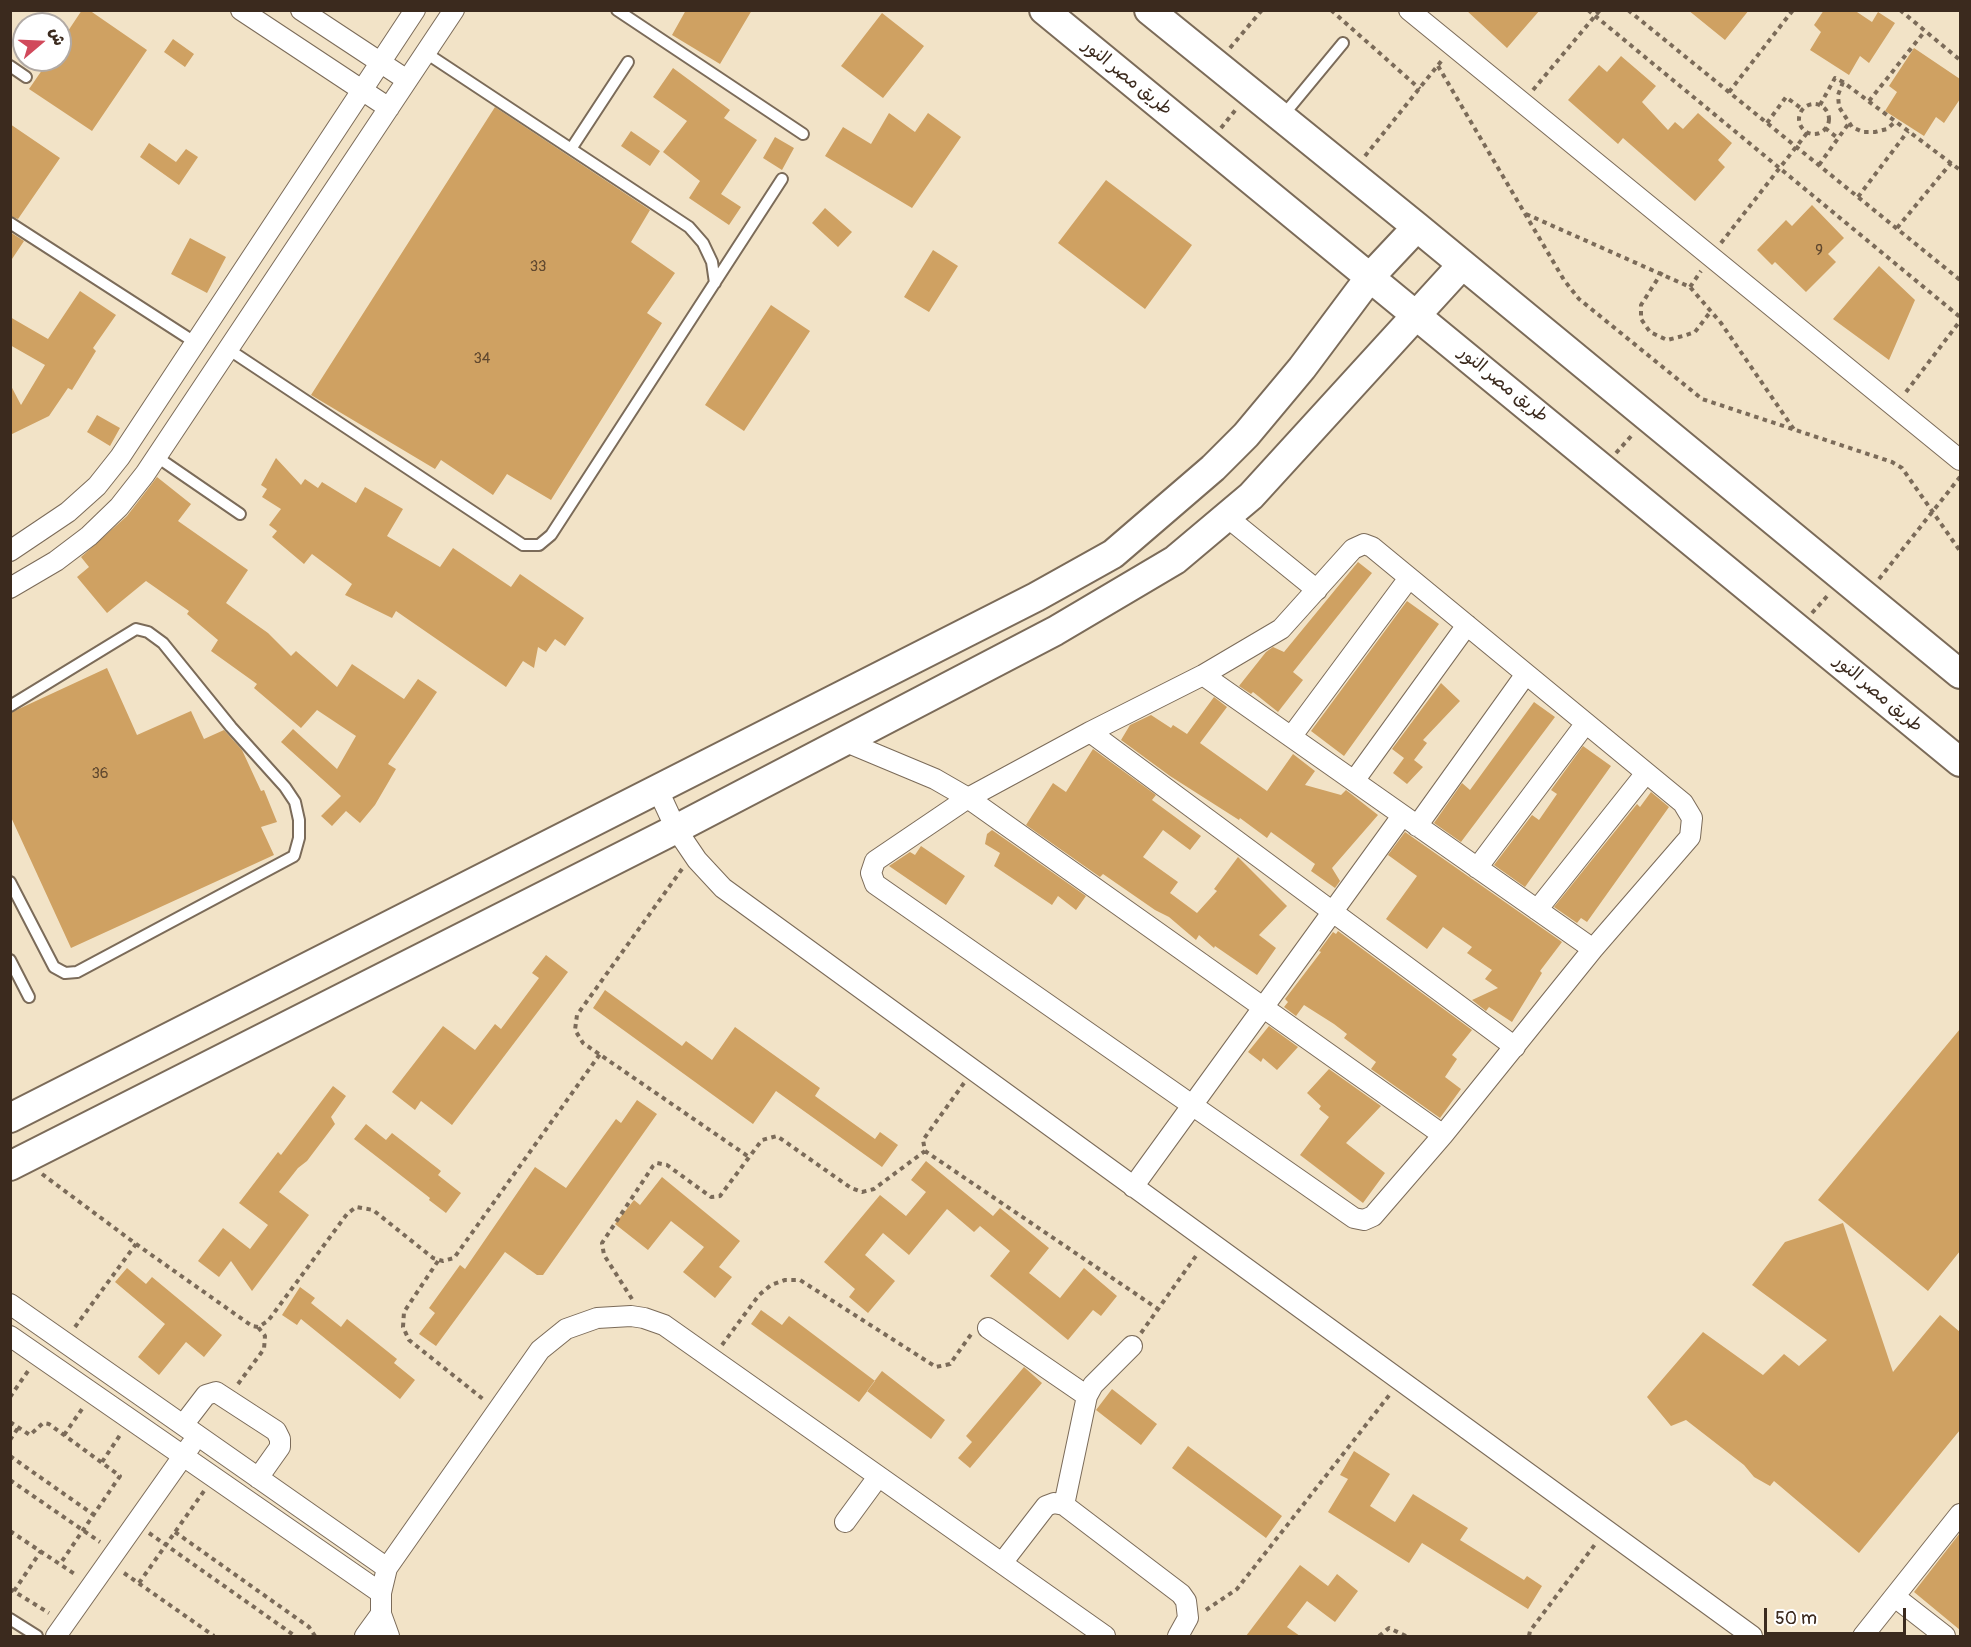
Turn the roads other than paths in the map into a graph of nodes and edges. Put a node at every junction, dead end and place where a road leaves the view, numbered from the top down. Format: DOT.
graph roads {
  1 [pos="241,10"];
  2 [pos="301,10"];
  3 [pos="415,10"];
  4 [pos="454,10"];
  5 [pos="617,10"];
  6 [pos="1044,10"];
  7 [pos="1149,10"];
  8 [pos="1409,10"];
  9 [pos="1343,43"];
  10 [pos="426,53"];
  11 [pos="628,62"];
  12 [pos="380,63"];
  13 [pos="10,66"];
  14 [pos="26,77"];
  15 [pos="407,80"];
  16 [pos="362,91"];
  17 [pos="389,108"];
  18 [pos="1281,118"];
  19 [pos="803,134"];
  20 [pos="571,148"];
  21 [pos="782,179"];
  22 [pos="10,223"];
  23 [pos="1417,227"];
  24 [pos="1462,265"];
  25 [pos="1370,278"];
  26 [pos="715,283"];
  27 [pos="1417,315"];
  28 [pos="196,343"];
  29 [pos="228,349"];
  30 [pos="157,457"];
  31 [pos="1960,460"];
  32 [pos="240,514"];
  33 [pos="1227,517"];
  34 [pos="10,551"];
  35 [pos="1409,578"];
  36 [pos="10,588"];
  37 [pos="1317,590"];
  38 [pos="1467,625"];
  39 [pos="1526,674"];
  40 [pos="1960,674"];
  41 [pos="1203,675"];
  42 [pos="10,706"];
  43 [pos="1586,723"];
  44 [pos="1090,732"];
  45 [pos="1291,737"];
  46 [pos="844,741"];
  47 [pos="1960,762"];
  48 [pos="1646,773"];
  49 [pos="1354,781"];
  50 [pos="657,788"];
  51 [pos="968,798"];
  52 [pos="1410,821"];
  53 [pos="676,829"];
  54 [pos="1477,868"];
  55 [pos="10,882"];
  56 [pos="1537,910"];
  57 [pos="1332,912"];
  58 [pos="1593,949"];
  59 [pos="10,960"];
  60 [pos="29,997"];
  61 [pos="1264,1006"];
  62 [pos="1515,1047"];
  63 [pos="1193,1104"];
  64 [pos="10,1118"];
  65 [pos="1443,1134"];
  66 [pos="17,1163"];
  67 [pos="1133,1187"];
  68 [pos="10,1304"];
  69 [pos="988,1328"];
  70 [pos="10,1336"];
  71 [pos="1132,1346"];
  72 [pos="1087,1396"];
  73 [pos="191,1430"];
  74 [pos="183,1456"];
  75 [pos="878,1477"];
  76 [pos="258,1478"];
  77 [pos="1064,1505"];
  78 [pos="1960,1514"];
  79 [pos="845,1522"];
  80 [pos="1002,1563"];
  81 [pos="387,1568"];
  82 [pos="381,1593"];
  83 [pos="1895,1597"];
  84 [pos="381,1614"];
  85 [pos="10,1619"];
  86 [pos="60,1630"];
  87 [pos="37,1636"];
  88 [pos="365,1636"];
  89 [pos="388,1636"];
  90 [pos="1105,1636"];
  91 [pos="1179,1636"];
  92 [pos="1752,1636"];
  93 [pos="1863,1636"];
  94 [pos="1945,1636"];
  1 -- 16 [label="street"];
  2 -- 12 [label="street"];
  3 -- 12 [label="street"];
  4 -- 10 [label="street"];
  5 -- 19 [label="lane"];
  6 -- 25 [label="street, طريق مصر النور"];
  7 -- 18 [label="street"];
  8 -- 31 [label="street"];
  9 -- 18 [label="lane"];
  10 -- 15 [label="street"];
  10 -- 20 [label="lane"];
  11 -- 20 [label="lane"];
  12 -- 15 [label="street"];
  12 -- 16 [label="street"];
  13 -- 14 [label="lane"];
  15 -- 17 [label="street"];
  16 -- 17 [label="street"];
  16 -- 28 [label="street"];
  17 -- 29 [label="street"];
  18 -- 23 [label="street"];
  20 -- 26 [label="lane"];
  21 -- 26 [label="lane"];
  22 -- 28 [label="lane"];
  23 -- 24 [label="street"];
  23 -- 25 [label="street"];
  24 -- 27 [label="street"];
  24 -- 40 [label="street"];
  25 -- 27 [label="street, طريق مصر النور"];
  25 -- 50 [label="street"];
  26 -- 29 [label="lane"];
  27 -- 33 [label="street"];
  27 -- 47 [label="street, طريق مصر النور"];
  28 -- 34 [label="street"];
  29 -- 30 [label="street"];
  30 -- 32 [label="lane"];
  30 -- 36 [label="street"];
  33 -- 37 [label="street"];
  33 -- 46 [label="street"];
  35 -- 37 [label="street"];
  35 -- 38 [label="street"];
  35 -- 45 [label="street"];
  37 -- 41 [label="street"];
  38 -- 39 [label="street"];
  38 -- 49 [label="street"];
  39 -- 43 [label="street"];
  39 -- 52 [label="street"];
  41 -- 44 [label="street"];
  41 -- 45 [label="street"];
  42 -- 55 [label="lane"];
  43 -- 48 [label="street"];
  43 -- 54 [label="street"];
  44 -- 51 [label="street"];
  44 -- 57 [label="street"];
  45 -- 49 [label="street"];
  46 -- 51 [label="street"];
  46 -- 53 [label="street"];
  48 -- 56 [label="street"];
  48 -- 58 [label="street"];
  49 -- 52 [label="street"];
  50 -- 53 [label="street"];
  50 -- 64 [label="street"];
  51 -- 61 [label="street"];
  51 -- 63 [label="street"];
  52 -- 54 [label="street"];
  52 -- 57 [label="street"];
  53 -- 66 [label="street"];
  53 -- 67 [label="street"];
  54 -- 56 [label="street"];
  56 -- 58 [label="street"];
  57 -- 61 [label="street"];
  57 -- 62 [label="street"];
  58 -- 62 [label="street"];
  59 -- 60 [label="lane"];
  61 -- 63 [label="street"];
  61 -- 65 [label="street"];
  62 -- 65 [label="street"];
  63 -- 65 [label="street"];
  63 -- 67 [label="street"];
  67 -- 92 [label="street"];
  68 -- 73 [label="street"];
  69 -- 72 [label="street"];
  70 -- 74 [label="street"];
  71 -- 72 [label="street"];
  72 -- 77 [label="street"];
  73 -- 74 [label="street"];
  73 -- 76 [label="street"];
  73 -- 76 [label="street"];
  74 -- 82 [label="street"];
  74 -- 86 [label="street"];
  75 -- 79 [label="street"];
  75 -- 80 [label="street"];
  75 -- 81 [label="street"];
  76 -- 81 [label="street"];
  77 -- 80 [label="street"];
  77 -- 91 [label="street"];
  78 -- 83 [label="street"];
  80 -- 90 [label="street"];
  81 -- 82 [label="street"];
  82 -- 84 [label="street"];
  83 -- 93 [label="street"];
  83 -- 94 [label="street"];
  84 -- 88 [label="street"];
  84 -- 89 [label="street"];
  85 -- 87 [label="lane"];
}
